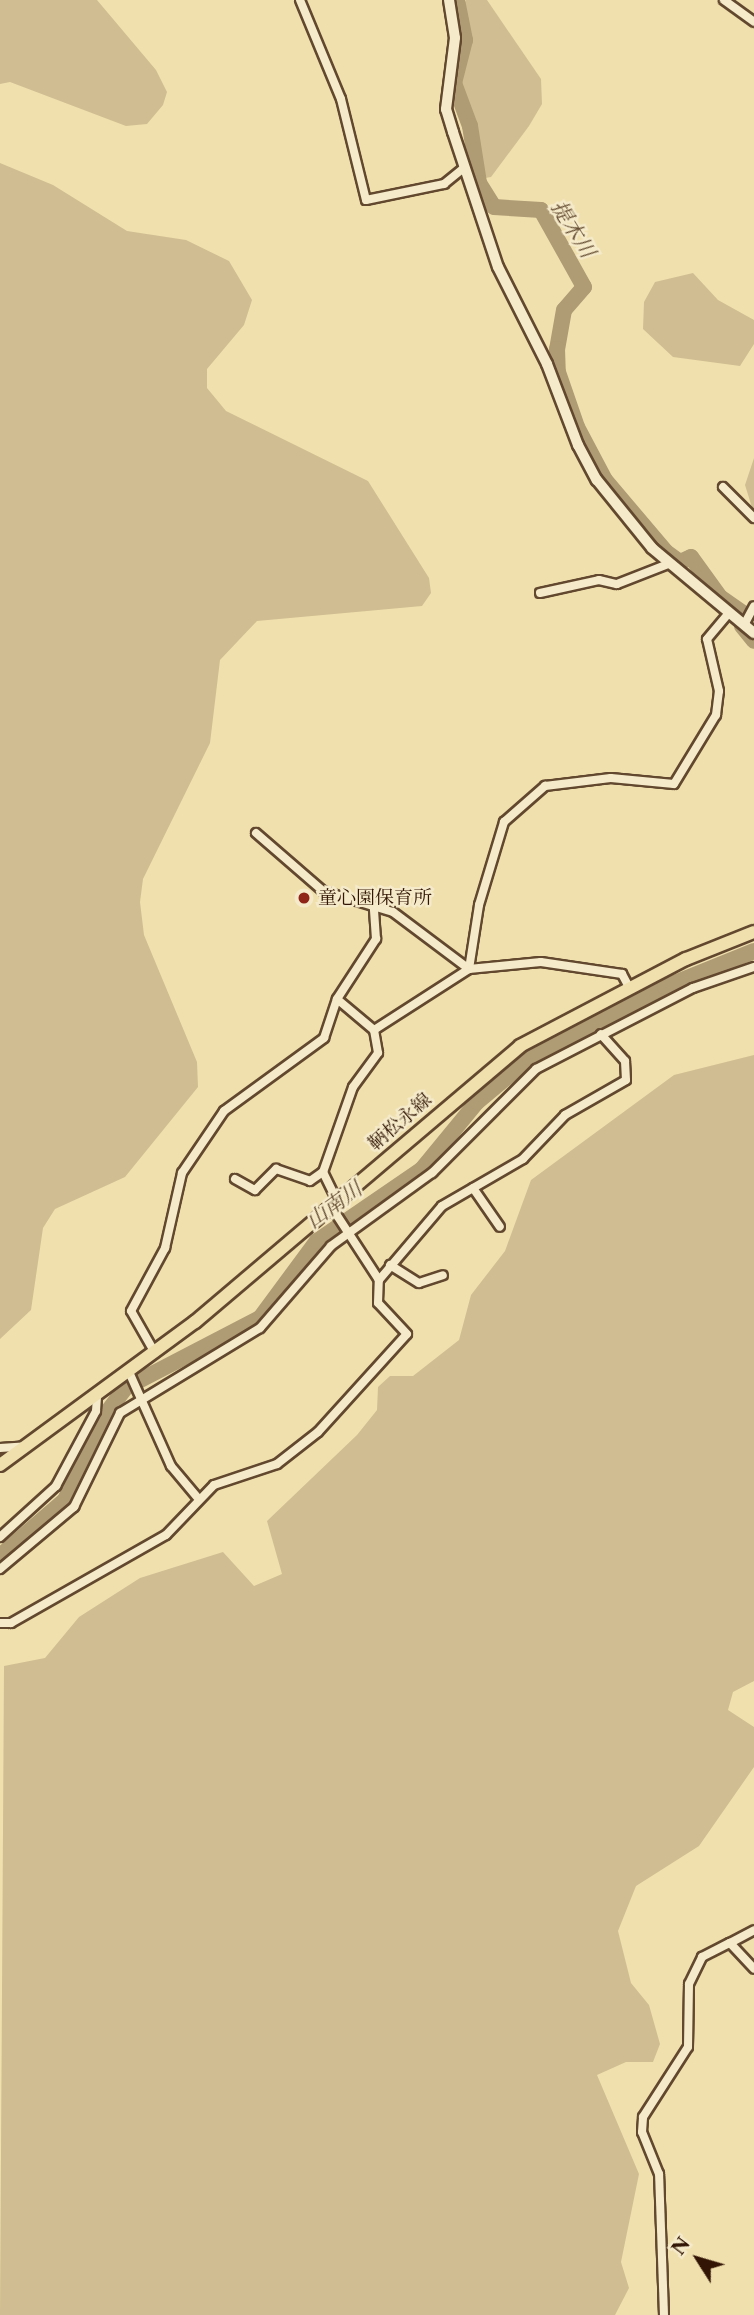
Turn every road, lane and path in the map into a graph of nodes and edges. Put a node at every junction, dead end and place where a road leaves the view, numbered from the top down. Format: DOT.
graph roads {
  1 [pos="300,0"];
  2 [pos="449,0"];
  3 [pos="724,0"];
  4 [pos="754,22"];
  5 [pos="465,167"];
  6 [pos="723,487"];
  7 [pos="754,518"];
  8 [pos="668,564"];
  9 [pos="540,593"];
  10 [pos="754,606"];
  11 [pos="729,613"];
  12 [pos="744,625"];
  13 [pos="754,633"];
  14 [pos="256,832"];
  15 [pos="374,907"];
  16 [pos="754,932"];
  17 [pos="754,967"];
  18 [pos="470,969"];
  19 [pos="629,987"];
  20 [pos="337,999"];
  21 [pos="374,1030"];
  22 [pos="601,1034"];
  23 [pos="323,1172"];
  24 [pos="235,1179"];
  25 [pos="473,1188"];
  26 [pos="335,1207"];
  27 [pos="500,1227"];
  28 [pos="348,1228"];
  29 [pos="390,1265"];
  30 [pos="443,1275"];
  31 [pos="379,1280"];
  32 [pos="155,1353"];
  33 [pos="130,1375"];
  34 [pos="97,1395"];
  35 [pos="142,1395"];
  36 [pos="26,1446"];
  37 [pos="0,1448"];
  38 [pos="0,1465"];
  39 [pos="197,1497"];
  40 [pos="0,1537"];
  41 [pos="0,1569"];
  42 [pos="0,1623"];
  43 [pos="754,1930"];
  44 [pos="730,1943"];
  45 [pos="754,1969"];
  46 [pos="664,2315"];
  1 -- 5 [label="street"];
  2 -- 5 [label="street"];
  3 -- 4 [label="street"];
  5 -- 8 [label="street"];
  6 -- 7 [label="street"];
  8 -- 9 [label="street"];
  8 -- 11 [label="street"];
  10 -- 12 [label="street"];
  11 -- 12 [label="street"];
  11 -- 18 [label="street"];
  12 -- 13 [label="street"];
  14 -- 15 [label="street"];
  15 -- 18 [label="street"];
  15 -- 20 [label="street"];
  16 -- 19 [label="main road, 鞆松永線"];
  17 -- 22 [label="street"];
  18 -- 19 [label="street"];
  18 -- 21 [label="street"];
  19 -- 26 [label="main road, 鞆松永線"];
  20 -- 21 [label="street"];
  20 -- 32 [label="street"];
  21 -- 23 [label="street"];
  22 -- 25 [label="street"];
  22 -- 28 [label="street"];
  23 -- 24 [label="street"];
  23 -- 26 [label="street"];
  25 -- 27 [label="street"];
  25 -- 29 [label="street"];
  26 -- 28 [label="street"];
  26 -- 32 [label="main road, 鞆松永線"];
  28 -- 31 [label="street"];
  28 -- 35 [label="street"];
  29 -- 30 [label="street"];
  29 -- 31 [label="street"];
  31 -- 39 [label="street"];
  32 -- 33 [label="main road, 鞆松永線"];
  33 -- 34 [label="main road, 鞆松永線"];
  33 -- 35 [label="street"];
  34 -- 36 [label="main road, 鞆松永線"];
  34 -- 40 [label="street"];
  35 -- 39 [label="street"];
  35 -- 41 [label="street"];
  36 -- 37 [label="street"];
  36 -- 38 [label="main road, 鞆松永線"];
  39 -- 42 [label="street"];
  43 -- 44 [label="street"];
  44 -- 45 [label="street"];
  44 -- 46 [label="street"];
}
